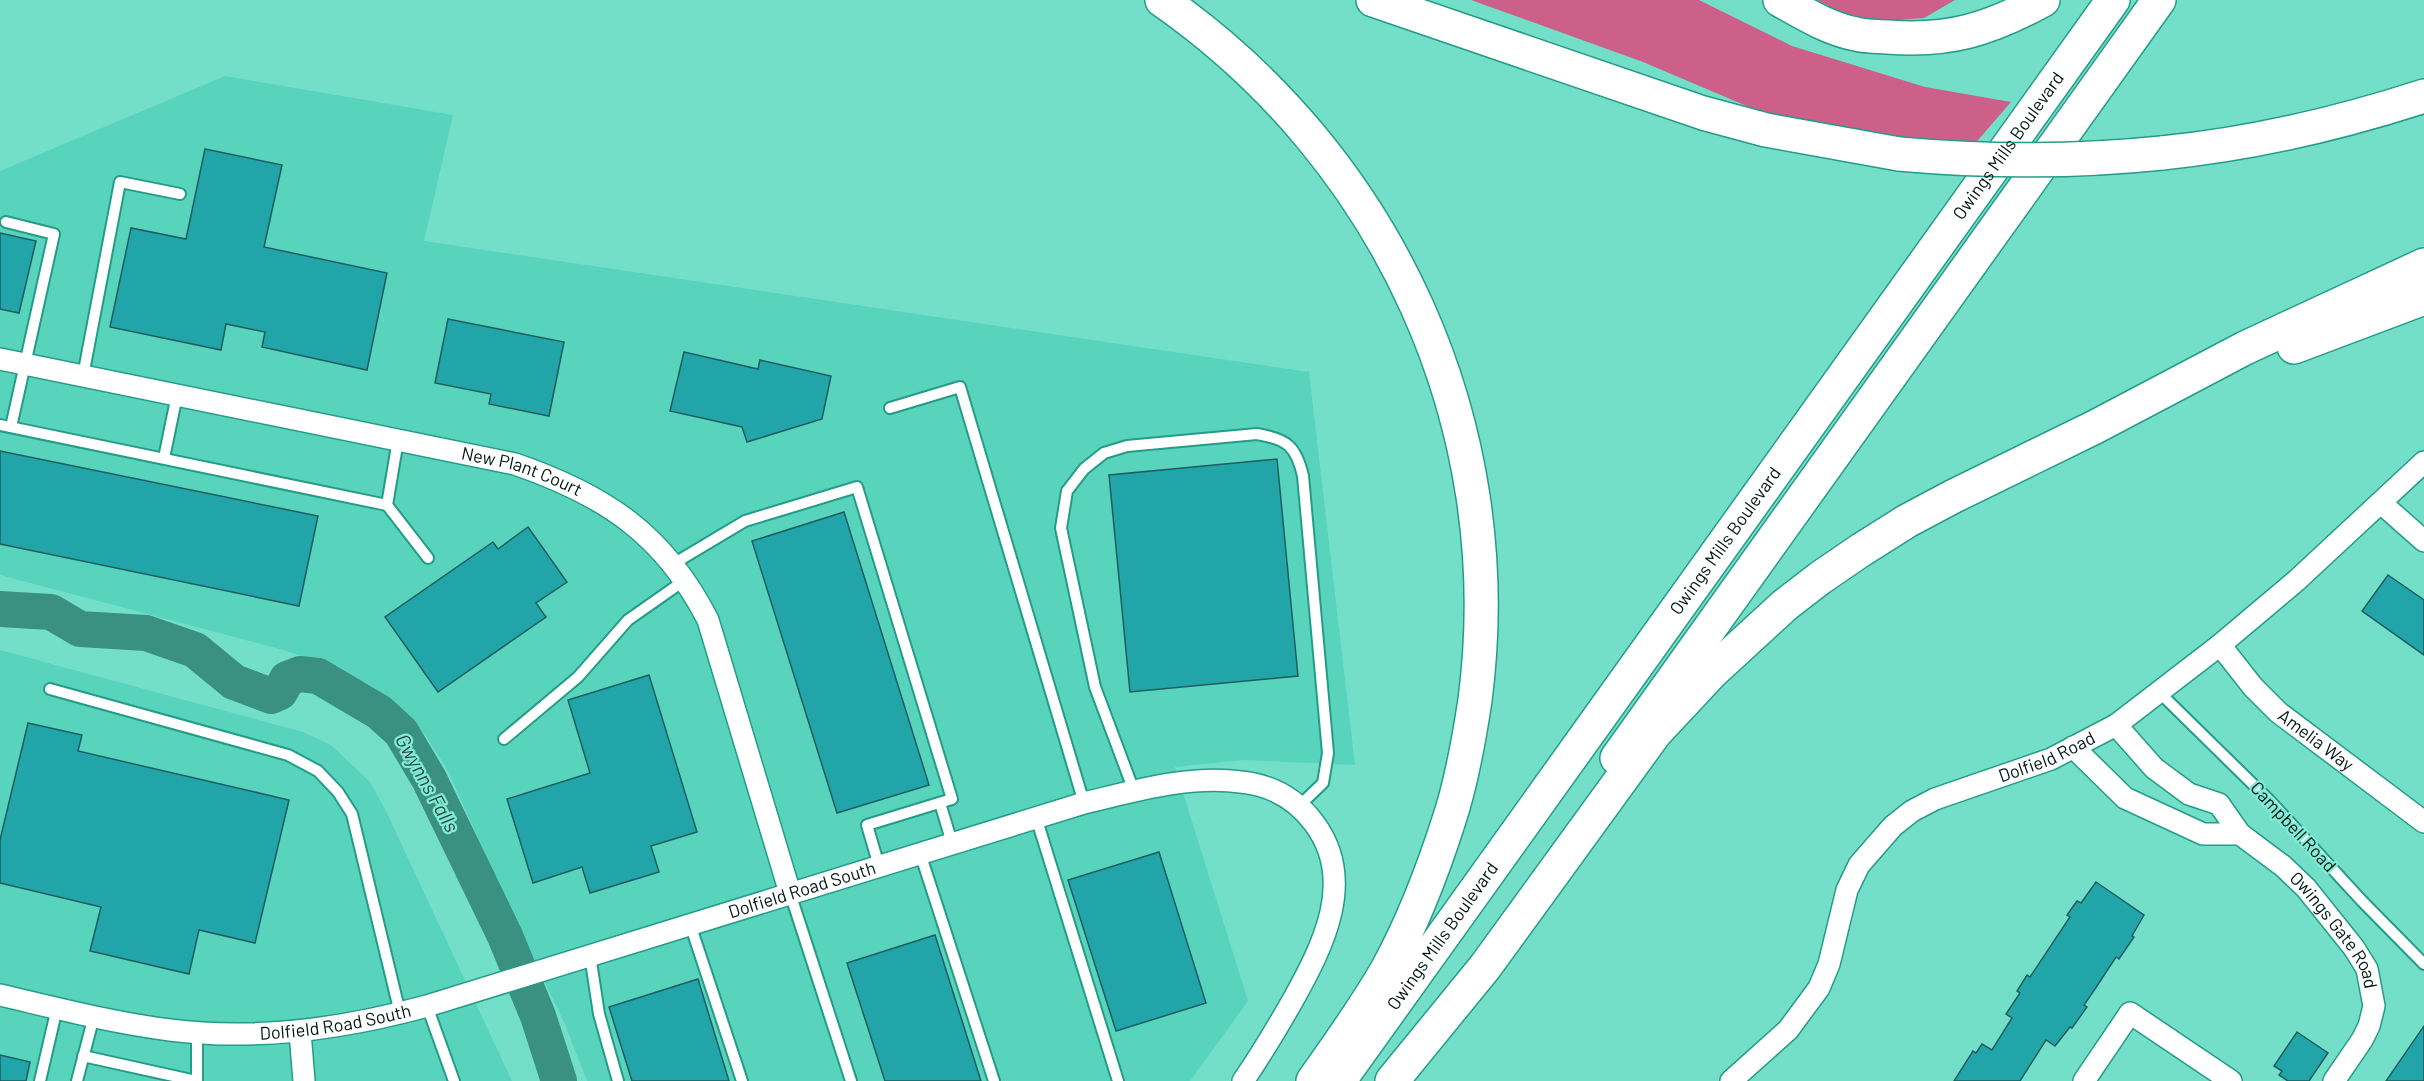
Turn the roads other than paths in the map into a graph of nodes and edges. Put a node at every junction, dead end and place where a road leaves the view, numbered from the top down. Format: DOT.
graph roads {
  1 [pos="1162,0"];
  2 [pos="1372,0"];
  3 [pos="1780,0"];
  4 [pos="2043,0"];
  5 [pos="2113,0"];
  6 [pos="2158,0"];
  7 [pos="2424,96"];
  8 [pos="180,194"];
  9 [pos="6,222"];
  10 [pos="2424,265"];
  11 [pos="2424,298"];
  12 [pos="0,359"];
  13 [pos="24,364"];
  14 [pos="83,376"];
  15 [pos="177,395"];
  16 [pos="890,408"];
  17 [pos="5,426"];
  18 [pos="2095,427"];
  19 [pos="398,440"];
  20 [pos="164,458"];
  21 [pos="2424,462"];
  22 [pos="2380,503"];
  23 [pos="387,505"];
  24 [pos="2424,541"];
  25 [pos="428,558"];
  26 [pos="680,572"];
  27 [pos="2220,645"];
  28 [pos="1627,681"];
  29 [pos="50,688"];
  30 [pos="2160,693"];
  31 [pos="2116,725"];
  32 [pos="504,739"];
  33 [pos="2073,747"];
  34 [pos="1134,791"];
  35 [pos="2189,794"];
  36 [pos="940,803"];
  37 [pos="1084,803"];
  38 [pos="1299,806"];
  39 [pos="1035,817"];
  40 [pos="2172,820"];
  41 [pos="2424,822"];
  42 [pos="2240,834"];
  43 [pos="952,843"];
  44 [pos="920,853"];
  45 [pos="879,866"];
  46 [pos="790,893"];
  47 [pos="690,924"];
  48 [pos="590,955"];
  49 [pos="2424,964"];
  50 [pos="0,995"];
  51 [pos="427,1006"];
  52 [pos="57,1008"];
  53 [pos="400,1013"];
  54 [pos="94,1016"];
  55 [pos="300,1032"];
  56 [pos="197,1033"];
  57 [pos="83,1056"];
  58 [pos="2226,1080"];
  59 [pos="40,1081"];
  60 [pos="77,1081"];
  61 [pos="197,1081"];
  62 [pos="304,1081"];
  63 [pos="454,1081"];
  64 [pos="618,1081"];
  65 [pos="742,1081"];
  66 [pos="851,1081"];
  67 [pos="994,1081"];
  68 [pos="1118,1081"];
  69 [pos="1243,1081"];
  70 [pos="1313,1081"];
  71 [pos="1339,1081"];
  72 [pos="1364,1081"];
  73 [pos="1385,1081"];
  74 [pos="1392,1081"];
  75 [pos="1731,1081"];
  76 [pos="2084,1081"];
  77 [pos="2334,1081"];
  1 -- 70 [label="main road"];
  2 -- 7 [label="main road, bridge"];
  3 -- 4 [label="main road"];
  5 -- 28 [label="main road, Owings Mills Boulevard"];
  6 -- 73 [label="main road, Owings Mills Boulevard"];
  8 -- 14 [label="lane"];
  9 -- 13 [label="lane"];
  10 -- 18 [label="main road"];
  11 -- 18 [label="main road"];
  12 -- 13 [label="street, New Plant Court"];
  13 -- 14 [label="street, New Plant Court"];
  13 -- 17 [label="lane"];
  14 -- 15 [label="street, New Plant Court"];
  15 -- 19 [label="street, New Plant Court"];
  15 -- 20 [label="lane"];
  16 -- 37 [label="lane"];
  17 -- 20 [label="lane"];
  18 -- 74 [label="main road"];
  19 -- 23 [label="lane"];
  19 -- 26 [label="street, New Plant Court"];
  20 -- 23 [label="lane"];
  21 -- 22 [label="street, Dolfield Road"];
  22 -- 24 [label="street"];
  22 -- 27 [label="street, Dolfield Road"];
  23 -- 25 [label="lane"];
  26 -- 32 [label="lane"];
  26 -- 36 [label="lane"];
  26 -- 46 [label="street, New Plant Court"];
  27 -- 30 [label="street, Dolfield Road"];
  27 -- 41 [label="street, Amelia Way"];
  28 -- 71 [label="main road, Owings Mills Boulevard"];
  28 -- 72 [label="main road"];
  29 -- 53 [label="lane"];
  30 -- 31 [label="street, Dolfield Road"];
  30 -- 49 [label="lane, Campbell Road"];
  31 -- 33 [label="street, Dolfield Road"];
  31 -- 35 [label="street, Owings Gate Road"];
  33 -- 40 [label="street"];
  33 -- 75 [label="street, Dolfield Road"];
  34 -- 37 [label="street, Dolfield Road South"];
  34 -- 38 [label="street, Dolfield Road South"];
  34 -- 38 [label="lane"];
  35 -- 40 [label="street"];
  35 -- 42 [label="street, Owings Gate Road"];
  36 -- 43 [label="lane"];
  36 -- 45 [label="lane"];
  37 -- 39 [label="street, Dolfield Road South"];
  38 -- 69 [label="street, Dolfield Road South"];
  39 -- 43 [label="street, Dolfield Road South"];
  39 -- 68 [label="lane"];
  40 -- 42 [label="street"];
  42 -- 77 [label="street, Owings Gate Road"];
  43 -- 44 [label="street, Dolfield Road South"];
  44 -- 45 [label="street, Dolfield Road South"];
  44 -- 67 [label="lane"];
  45 -- 46 [label="street, Dolfield Road South"];
  46 -- 47 [label="street, Dolfield Road South"];
  46 -- 66 [label="lane"];
  47 -- 48 [label="street, Dolfield Road South"];
  47 -- 65 [label="lane"];
  48 -- 51 [label="street, Dolfield Road South"];
  48 -- 64 [label="lane"];
  50 -- 52 [label="street, Dolfield Road South"];
  51 -- 53 [label="street, Dolfield Road South"];
  51 -- 63 [label="lane"];
  52 -- 54 [label="street, Dolfield Road South"];
  52 -- 59 [label="lane"];
  53 -- 55 [label="street, Dolfield Road South"];
  54 -- 56 [label="street, Dolfield Road South"];
  54 -- 57 [label="lane"];
  55 -- 56 [label="street, Dolfield Road South"];
  55 -- 62 [label="street"];
  56 -- 61 [label="lane"];
  57 -- 60 [label="lane"];
  57 -- 61 [label="lane"];
  58 -- 76 [label="street"];
}
